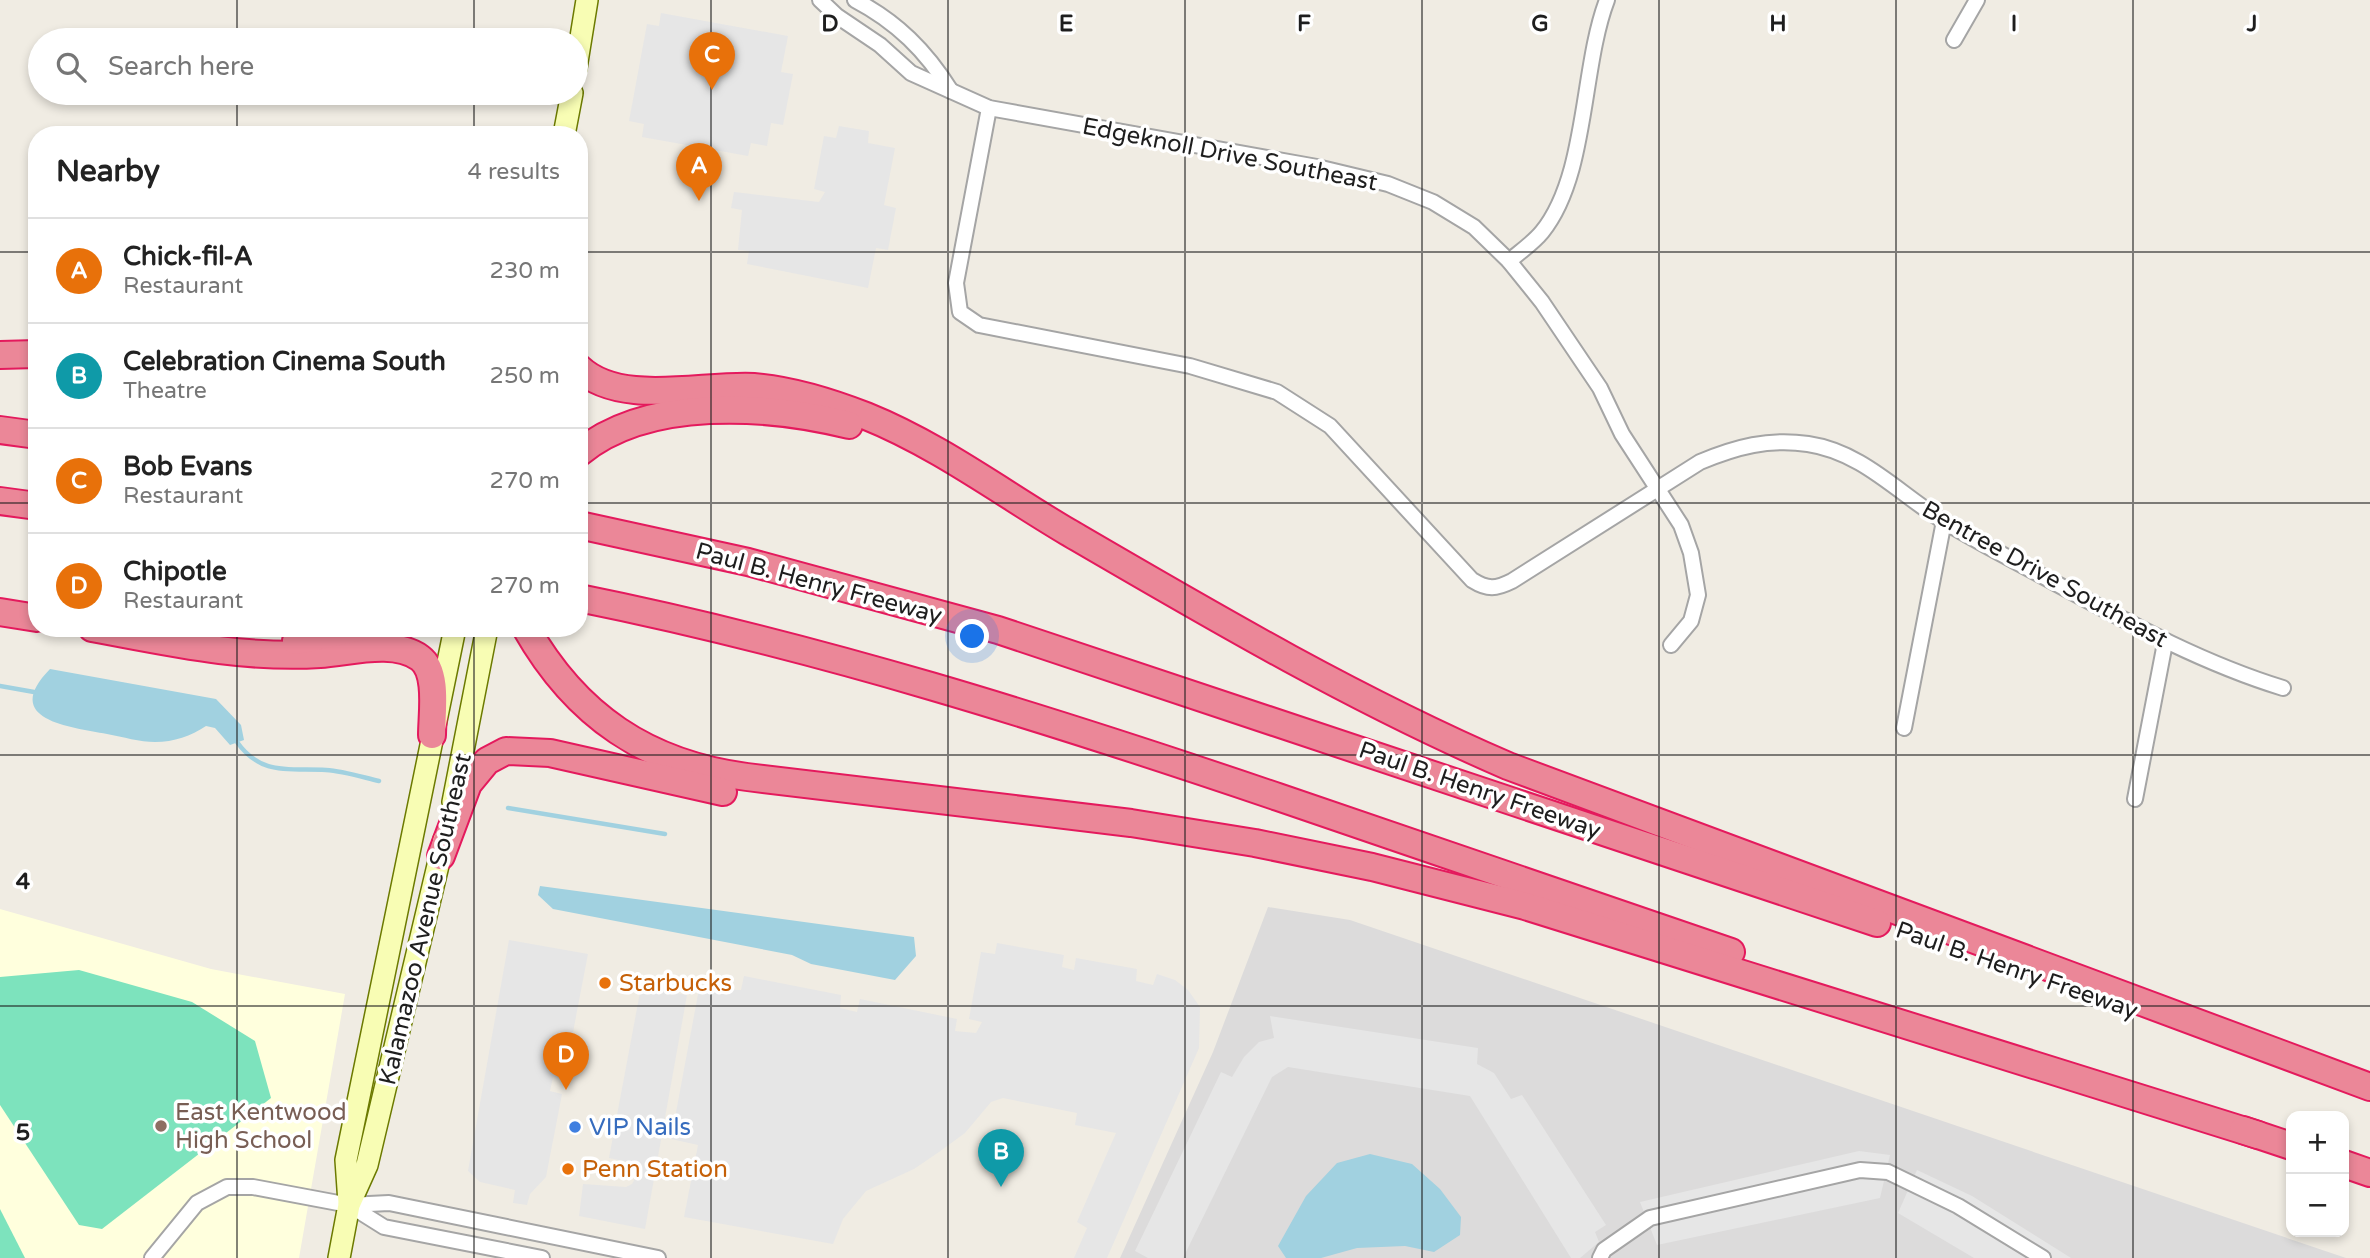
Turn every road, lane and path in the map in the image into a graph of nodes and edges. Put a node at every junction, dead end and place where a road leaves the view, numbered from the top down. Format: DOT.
graph roads {
  1 [pos="587,0"];
  2 [pos="820,0"];
  3 [pos="855,0"];
  4 [pos="1977,0"];
  5 [pos="1602,1"];
  6 [pos="582,28"];
  7 [pos="1954,40"];
  8 [pos="951,92"];
  9 [pos="570,105"];
  10 [pos="989,108"];
  11 [pos="566,126"];
  12 [pos="1509,261"];
  13 [pos="28,354"];
  14 [pos="0,355"];
  15 [pos="588,375"];
  16 [pos="0,430"];
  17 [pos="28,434"];
  18 [pos="588,448"];
  19 [pos="1660,488"];
  20 [pos="0,501"];
  21 [pos="1016,502"];
  22 [pos="28,505"];
  23 [pos="1944,522"];
  24 [pos="588,527"];
  25 [pos="588,600"];
  26 [pos="0,612"];
  27 [pos="28,617"];
  28 [pos="139,637"];
  29 [pos="317,637"];
  30 [pos="454,637"];
  31 [pos="485,637"];
  32 [pos="531,637"];
  33 [pos="144,638"];
  34 [pos="2165,643"];
  35 [pos="1671,645"];
  36 [pos="2283,688"];
  37 [pos="1905,727"];
  38 [pos="432,735"];
  39 [pos="2136,799"];
  40 [pos="959,803"];
  41 [pos="441,856"];
  42 [pos="2370,1088"];
  43 [pos="2258,1135"];
  44 [pos="2286,1144"];
  45 [pos="2349,1166"];
  46 [pos="2370,1173"];
  47 [pos="349,1205"];
  48 [pos="152,1258"];
  49 [pos="339,1258"];
  50 [pos="542,1258"];
  51 [pos="658,1258"];
  52 [pos="1600,1258"];
  53 [pos="2043,1258"];
  1 -- 6 [label="main road"];
  2 -- 8 [label="street, Edgeknoll Drive Southeast"];
  3 -- 8 [label="street"];
  4 -- 7 [label="street"];
  5 -- 12 [label="street"];
  8 -- 10 [label="street, Edgeknoll Drive Southeast"];
  9 -- 11 [label="main road"];
  10 -- 12 [label="street, Edgeknoll Drive Southeast"];
  10 -- 19 [label="street, Bentree Drive Southeast"];
  12 -- 19 [label="street, Edgeknoll Drive Southeast"];
  13 -- 14 [label="highway"];
  15 -- 21 [label="highway"];
  16 -- 17 [label="highway"];
  18 -- 21 [label="highway"];
  19 -- 23 [label="street, Bentree Drive Southeast"];
  19 -- 35 [label="street, Edgeknoll Drive Southeast"];
  20 -- 22 [label="highway"];
  21 -- 42 [label="highway"];
  23 -- 34 [label="street, Bentree Drive Southeast"];
  23 -- 37 [label="street"];
  24 -- 42 [label="highway, Paul B. Henry Freeway"];
  25 -- 43 [label="highway"];
  26 -- 27 [label="highway"];
  28 -- 33 [label="highway"];
  29 -- 33 [label="highway"];
  30 -- 38 [label="main road, Kalamazoo Avenue Southeast"];
  31 -- 41 [label="main road, Kalamazoo Avenue Southeast"];
  32 -- 40 [label="highway"];
  33 -- 38 [label="highway"];
  34 -- 36 [label="street, Bentree Drive Southeast"];
  34 -- 39 [label="street"];
  38 -- 47 [label="main road, Kalamazoo Avenue Southeast"];
  40 -- 41 [label="highway"];
  40 -- 43 [label="highway"];
  41 -- 47 [label="main road, Kalamazoo Avenue Southeast"];
  43 -- 44 [label="highway"];
  45 -- 46 [label="highway"];
  47 -- 48 [label="street"];
  47 -- 49 [label="main road, Kalamazoo Avenue Southeast"];
  47 -- 50 [label="street"];
  47 -- 51 [label="street"];
  52 -- 53 [label="street"];
}
